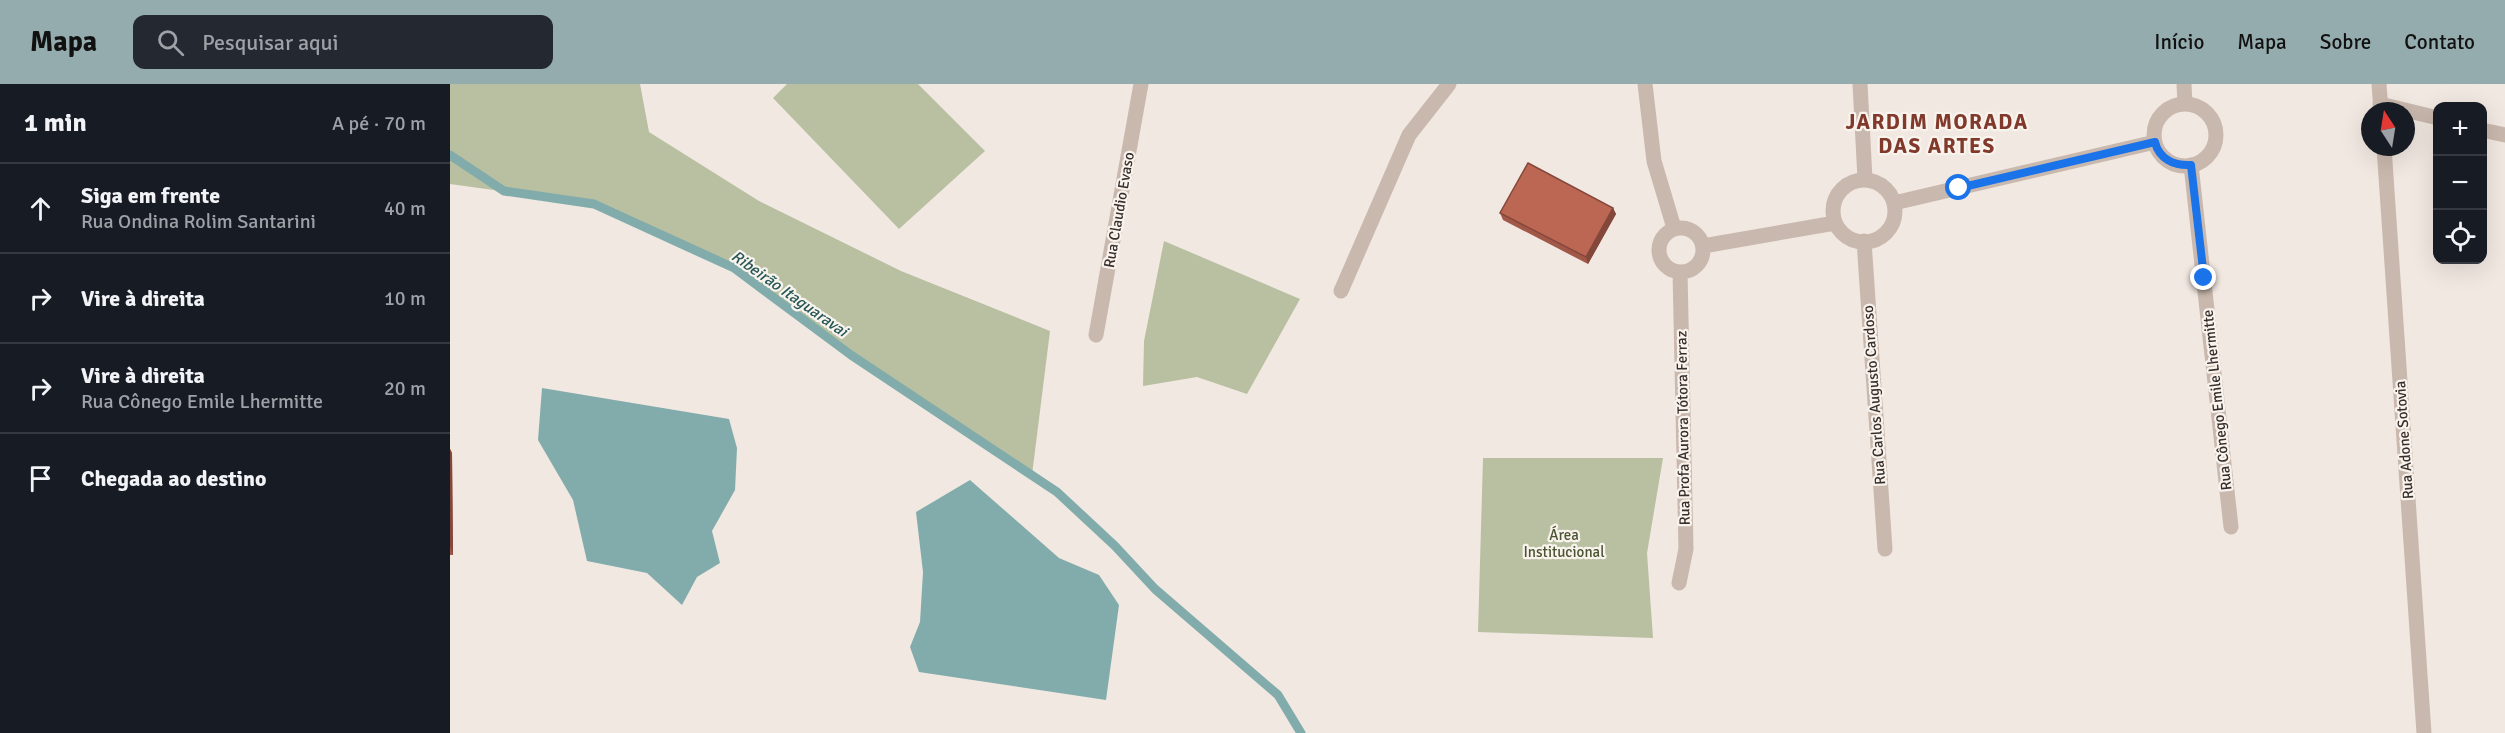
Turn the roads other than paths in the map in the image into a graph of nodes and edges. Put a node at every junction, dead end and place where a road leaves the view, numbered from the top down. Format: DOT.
graph roads {
  1 [pos="1141,84"];
  2 [pos="1449,84"];
  3 [pos="1645,84"];
  4 [pos="1860,84"];
  5 [pos="2184,84"];
  6 [pos="2379,84"];
  7 [pos="2380,102"];
  8 [pos="2186,104"];
  9 [pos="2415,114"];
  10 [pos="2433,117"];
  11 [pos="2487,131"];
  12 [pos="2505,135"];
  13 [pos="2155,142"];
  14 [pos="2385,156"];
  15 [pos="2191,165"];
  16 [pos="1865,179"];
  17 [pos="1894,203"];
  18 [pos="1835,223"];
  19 [pos="1674,228"];
  20 [pos="1864,241"];
  21 [pos="1703,246"];
  22 [pos="1680,272"];
  23 [pos="1341,291"];
  24 [pos="1096,335"];
  25 [pos="2232,527"];
  26 [pos="1885,549"];
  27 [pos="1679,583"];
  28 [pos="2424,733"];
  1 -- 24 [label="street, Rua Claudio Evaso"];
  2 -- 23 [label="street"];
  3 -- 19 [label="street"];
  4 -- 16 [label="street"];
  5 -- 8 [label="street"];
  6 -- 7 [label="street"];
  8 -- 13 [label="street"];
  8 -- 15 [label="street"];
  9 -- 10 [label="street"];
  11 -- 12 [label="street"];
  13 -- 15 [label="street"];
  13 -- 17 [label="street"];
  14 -- 28 [label="street, Rua Adone Sotovia"];
  15 -- 25 [label="street, Rua Cônego Emile Lhermitte"];
  16 -- 17 [label="street"];
  16 -- 18 [label="street"];
  17 -- 20 [label="street"];
  18 -- 20 [label="street"];
  18 -- 21 [label="street"];
  19 -- 21 [label="street"];
  19 -- 22 [label="street"];
  20 -- 26 [label="street, Rua Carlos Augusto Cardoso"];
  21 -- 22 [label="street"];
  22 -- 27 [label="street, Rua Profa Aurora Tótora Ferraz"];
}
